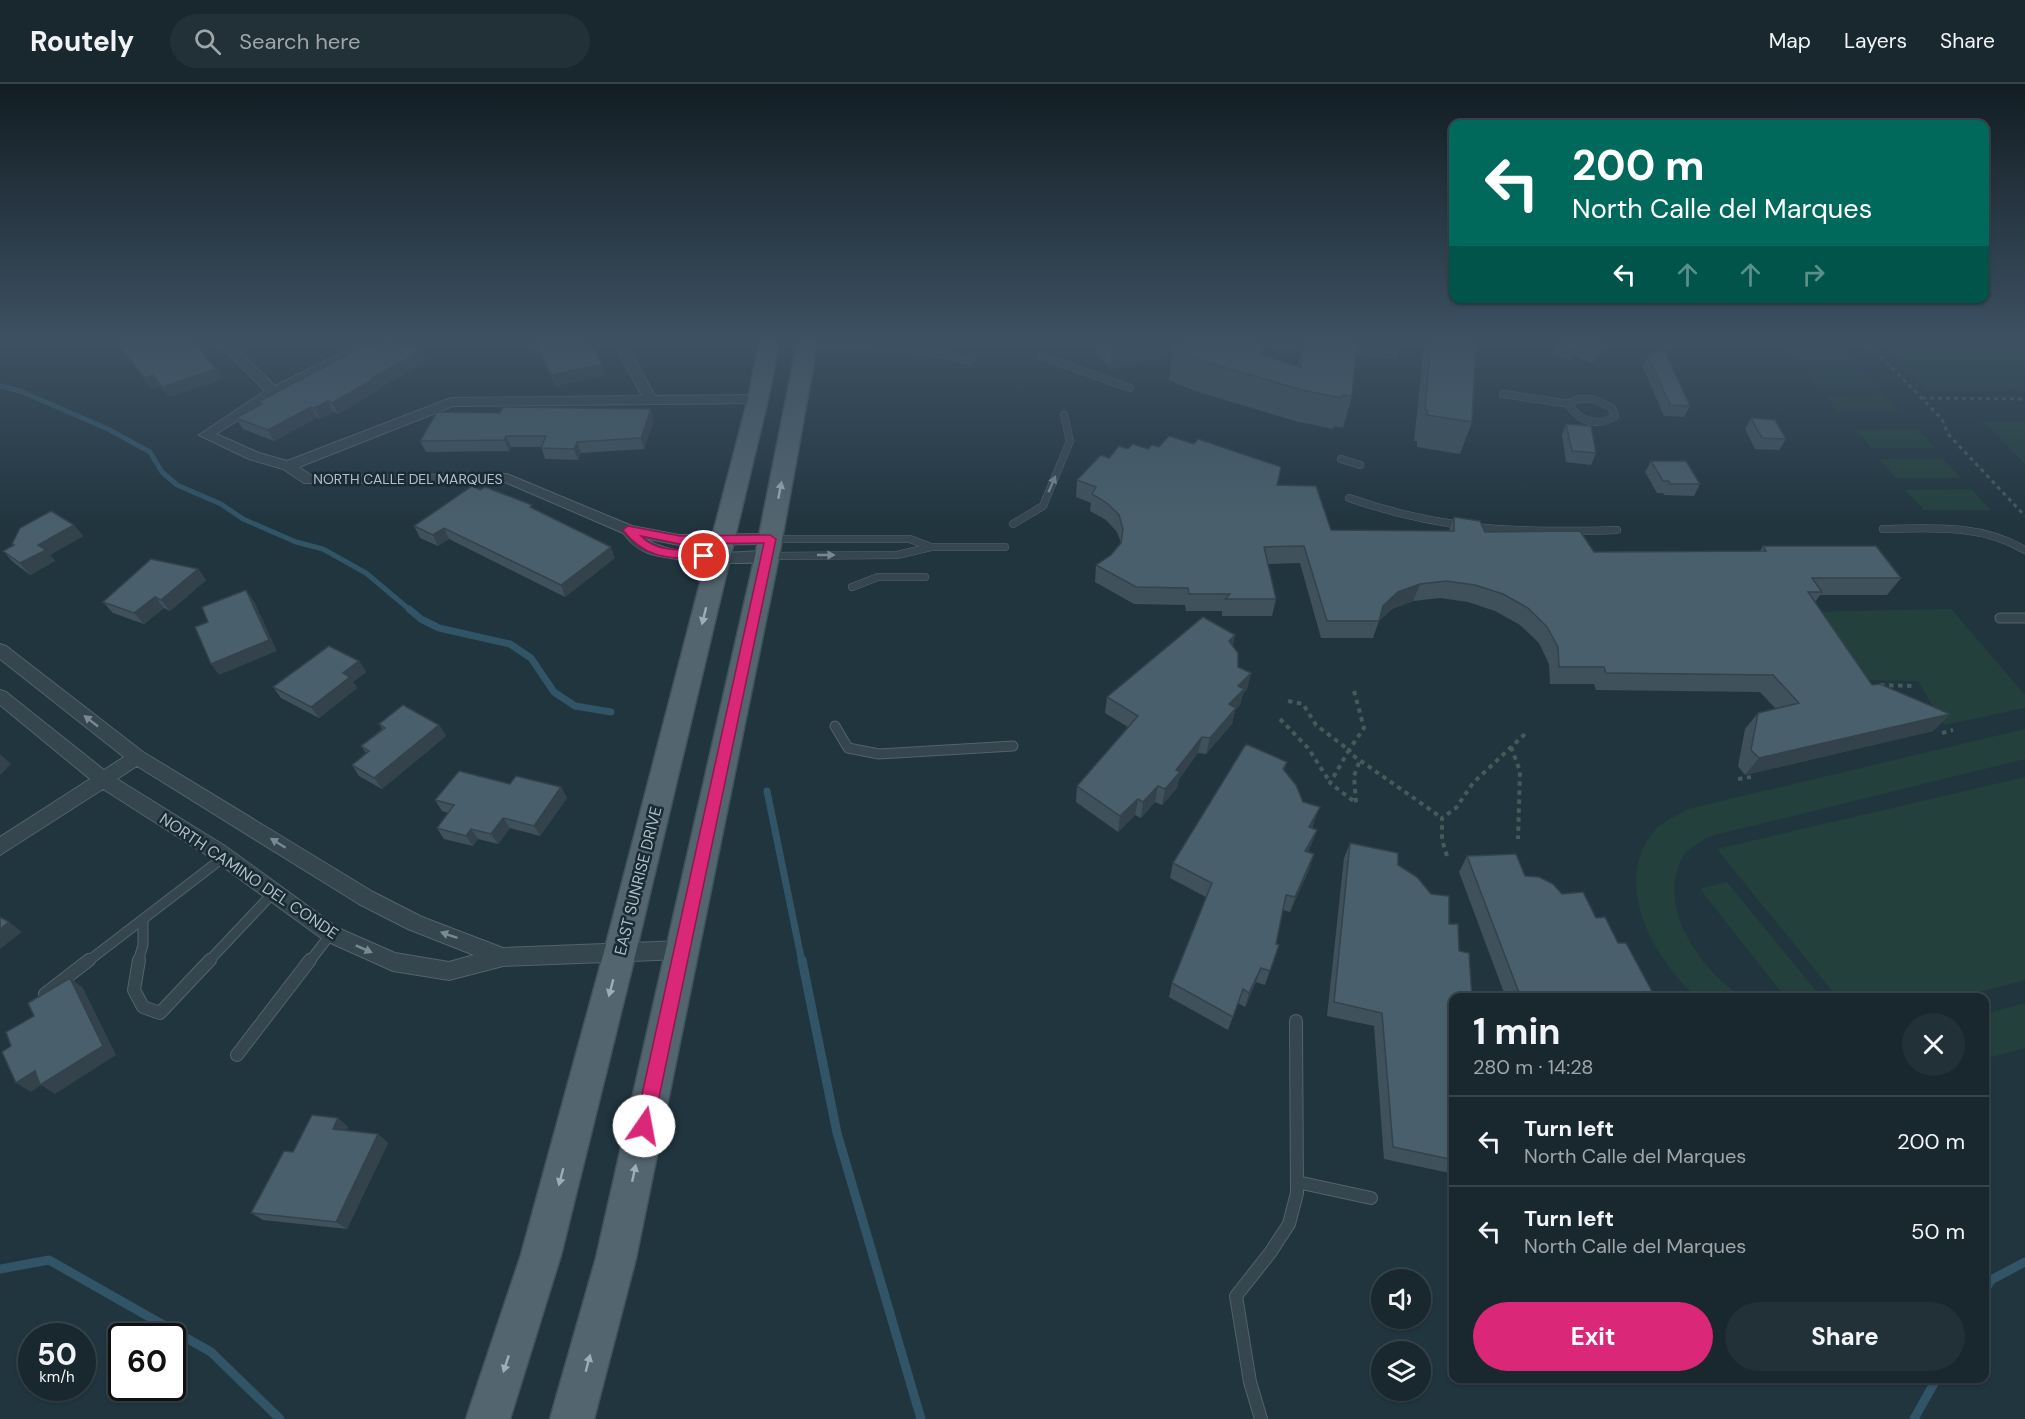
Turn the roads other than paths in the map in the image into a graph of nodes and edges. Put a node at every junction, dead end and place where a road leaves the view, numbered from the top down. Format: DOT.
graph roads {
  1 [pos="259,401"];
  2 [pos="482,401"];
  3 [pos="757,401"];
  4 [pos="797,401"];
  5 [pos="1553,401"];
  6 [pos="1573,401"];
  7 [pos="1601,401"];
  8 [pos="1571,404"];
  9 [pos="1064,415"];
  10 [pos="1341,459"];
  11 [pos="1360,465"];
  12 [pos="288,466"];
  13 [pos="1349,498"];
  14 [pos="1013,524"];
  15 [pos="1883,530"];
  16 [pos="1617,531"];
  17 [pos="721,547"];
  18 [pos="769,547"];
  19 [pos="931,547"];
  20 [pos="1005,547"];
  21 [pos="2025,550"];
  22 [pos="925,577"];
  23 [pos="852,587"];
  24 [pos="2000,618"];
  25 [pos="2025,618"];
  26 [pos="0,651"];
  27 [pos="0,696"];
  28 [pos="835,726"];
  29 [pos="1012,746"];
  30 [pos="137,757"];
  31 [pos="104,780"];
  32 [pos="0,847"];
  33 [pos="224,857"];
  34 [pos="273,893"];
  35 [pos="143,919"];
  36 [pos="331,934"];
  37 [pos="682,950"];
  38 [pos="620,952"];
  39 [pos="503,957"];
  40 [pos="44,995"];
  41 [pos="1296,1021"];
  42 [pos="237,1055"];
  43 [pos="1297,1182"];
  44 [pos="1371,1198"];
  45 [pos="488,1419"];
  46 [pos="573,1419"];
  47 [pos="1261,1419"];
  1 -- 12 [label="street, NORTH CALLE DEL MARQUES"];
  2 -- 12 [label="street"];
  3 -- 17 [label="main road, EAST SUNRISE DRIVE"];
  18 -- 4 [label="main road, one-way"];
  5 -- 8 [label="lane"];
  6 -- 8 [label="lane"];
  7 -- 8 [label="lane"];
  14 -- 9 [label="lane, one-way"];
  10 -- 11 [label="lane"];
  12 -- 17 [label="street, NORTH CALLE DEL MARQUES"];
  13 -- 16 [label="lane"];
  15 -- 21 [label="lane"];
  17 -- 18 [label="street, NORTH CALLE DEL MARQUES"];
  17 -- 38 [label="main road, EAST SUNRISE DRIVE, one-way"];
  18 -- 19 [label="lane, one-way"];
  18 -- 19 [label="lane"];
  18 -- 37 [label="main road"];
  19 -- 20 [label="lane"];
  22 -- 23 [label="lane"];
  24 -- 25 [label="lane"];
  30 -- 26 [label="street, NORTH CAMINO DEL CONDE, one-way"];
  27 -- 31 [label="street, NORTH CAMINO DEL CONDE"];
  28 -- 29 [label="lane"];
  30 -- 31 [label="street"];
  39 -- 30 [label="street, NORTH CAMINO DEL CONDE, one-way"];
  31 -- 32 [label="street"];
  31 -- 33 [label="street, NORTH CAMINO DEL CONDE"];
  33 -- 34 [label="street, NORTH CAMINO DEL CONDE"];
  33 -- 35 [label="lane"];
  34 -- 35 [label="lane"];
  34 -- 36 [label="street, NORTH CAMINO DEL CONDE"];
  35 -- 40 [label="lane"];
  36 -- 39 [label="street, NORTH CAMINO DEL CONDE, one-way"];
  36 -- 42 [label="lane"];
  37 -- 38 [label="street, NORTH CAMINO DEL CONDE"];
  46 -- 37 [label="main road, one-way"];
  38 -- 39 [label="street, NORTH CAMINO DEL CONDE"];
  38 -- 45 [label="main road, EAST SUNRISE DRIVE, one-way"];
  41 -- 43 [label="lane"];
  43 -- 44 [label="lane"];
  43 -- 47 [label="lane"];
}
